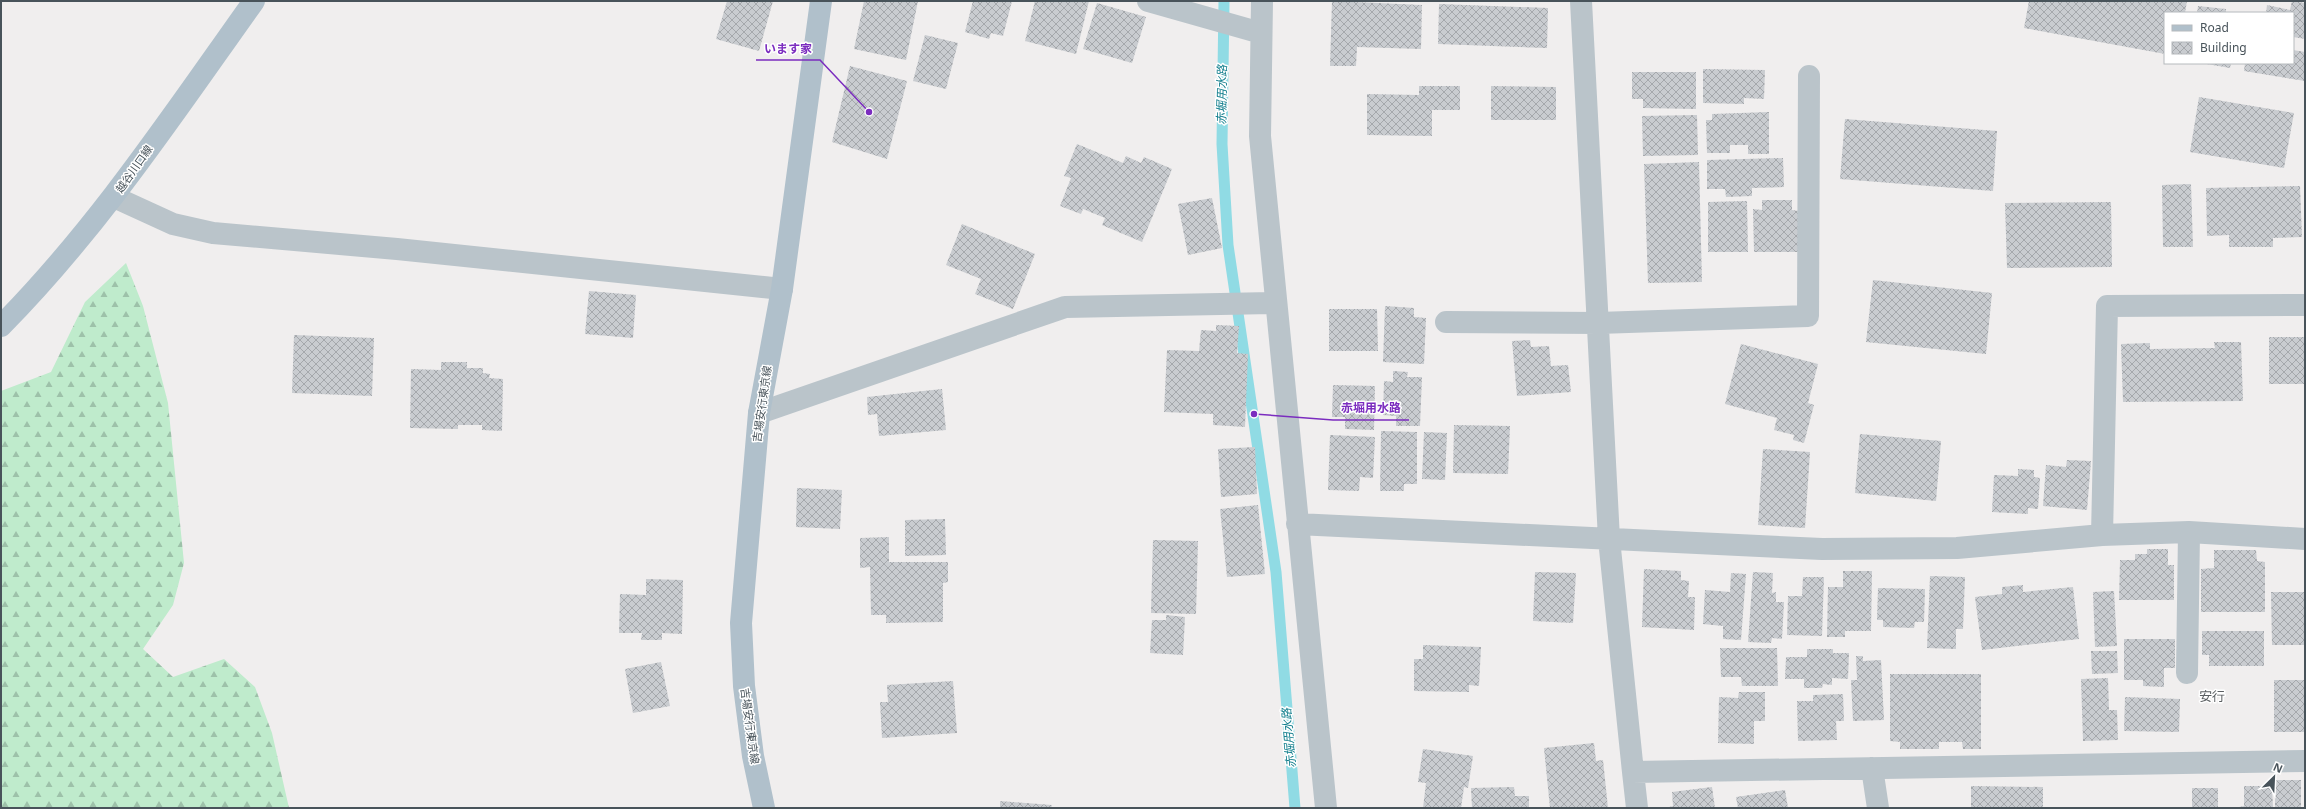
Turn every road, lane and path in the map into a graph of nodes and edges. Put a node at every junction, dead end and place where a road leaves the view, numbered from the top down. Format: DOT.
graph roads {
  1 [pos="254,1"];
  2 [pos="821,1"];
  3 [pos="1148,1"];
  4 [pos="1262,1"];
  5 [pos="1581,1"];
  6 [pos="1261,33"];
  7 [pos="1809,76"];
  8 [pos="114,197"];
  9 [pos="782,289"];
  10 [pos="1269,303"];
  11 [pos="2305,305"];
  12 [pos="1446,322"];
  13 [pos="1598,323"];
  14 [pos="1,326"];
  15 [pos="759,413"];
  16 [pos="1297,524"];
  17 [pos="2189,532"];
  18 [pos="2102,535"];
  19 [pos="1608,539"];
  20 [pos="2305,539"];
  21 [pos="2187,673"];
  22 [pos="2305,761"];
  23 [pos="1872,768"];
  24 [pos="1633,772"];
  25 [pos="764,808"];
  26 [pos="1326,808"];
  27 [pos="1637,808"];
  28 [pos="1878,808"];
  1 -- 8 [label="main road, 越谷川口線"];
  2 -- 9 [label="main road, 吉場安行東京線"];
  3 -- 6 [label="street"];
  4 -- 6 [label="street"];
  5 -- 13 [label="street"];
  6 -- 10 [label="street"];
  7 -- 13 [label="street"];
  8 -- 9 [label="street"];
  8 -- 14 [label="main road, 越谷川口線"];
  9 -- 15 [label="main road, 吉場安行東京線"];
  10 -- 15 [label="street"];
  10 -- 16 [label="street"];
  11 -- 18 [label="street"];
  12 -- 13 [label="street"];
  13 -- 19 [label="street"];
  15 -- 25 [label="main road, 吉場安行東京線"];
  16 -- 19 [label="street"];
  16 -- 26 [label="street"];
  17 -- 18 [label="street"];
  17 -- 20 [label="street"];
  17 -- 21 [label="street"];
  18 -- 19 [label="street"];
  19 -- 24 [label="street"];
  22 -- 23 [label="street"];
  23 -- 24 [label="street"];
  23 -- 28 [label="street"];
  24 -- 27 [label="street"];
}
